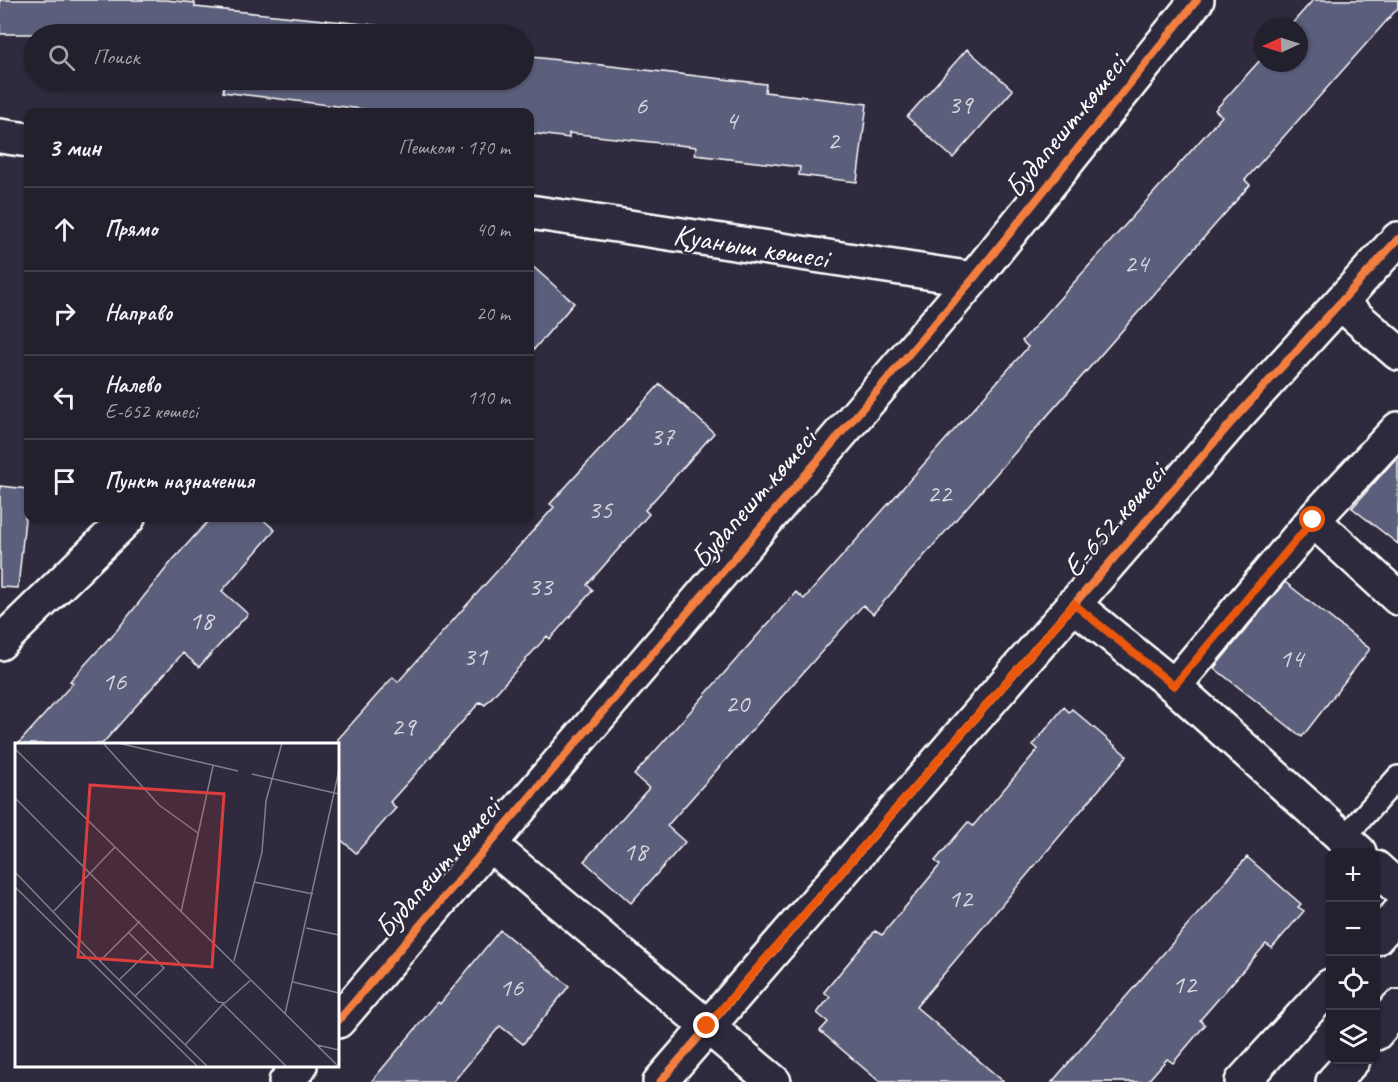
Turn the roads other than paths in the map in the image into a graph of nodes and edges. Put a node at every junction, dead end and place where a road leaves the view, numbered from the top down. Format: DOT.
graph roads {
  1 [pos="1197,0"];
  2 [pos="0,136"];
  3 [pos="24,139"];
  4 [pos="534,213"];
  5 [pos="1398,239"];
  6 [pos="973,279"];
  7 [pos="1340,303"];
  8 [pos="1398,353"];
  9 [pos="1398,429"];
  10 [pos="1313,520"];
  11 [pos="124,522"];
  12 [pos="1398,597"];
  13 [pos="1074,604"];
  14 [pos="0,643"];
  15 [pos="1174,686"];
  16 [pos="1398,777"];
  17 [pos="489,844"];
  18 [pos="1351,846"];
  19 [pos="1380,872"];
  20 [pos="1398,888"];
  21 [pos="1398,914"];
  22 [pos="1380,934"];
  23 [pos="1326,990"];
  24 [pos="1398,1007"];
  25 [pos="339,1020"];
  26 [pos="707,1026"];
  27 [pos="1380,1028"];
  28 [pos="1349,1064"];
  29 [pos="298,1067"];
  30 [pos="286,1082"];
  31 [pos="660,1082"];
  32 [pos="774,1082"];
  33 [pos="1242,1082"];
  34 [pos="1333,1082"];
  1 -- 6 [label="street, Будапешт көшесі"];
  2 -- 3 [label="street"];
  4 -- 6 [label="street, Қуаныш көшесі"];
  5 -- 7 [label="street, Е-652 көшесі"];
  6 -- 17 [label="street, Будапешт көшесі"];
  7 -- 8 [label="street"];
  7 -- 13 [label="street, Е-652 көшесі"];
  9 -- 10 [label="street"];
  10 -- 12 [label="street"];
  10 -- 15 [label="street"];
  11 -- 14 [label="street"];
  13 -- 15 [label="street"];
  13 -- 26 [label="street, Е-652 көшесі"];
  15 -- 18 [label="street"];
  16 -- 18 [label="lane"];
  17 -- 25 [label="street, Будапешт көшесі"];
  17 -- 26 [label="street"];
  19 -- 20 [label="street"];
  21 -- 22 [label="street"];
  23 -- 33 [label="street"];
  24 -- 27 [label="street"];
  26 -- 31 [label="street, Е-652 көшесі"];
  26 -- 32 [label="street"];
  28 -- 34 [label="street"];
  29 -- 30 [label="street"];
}
